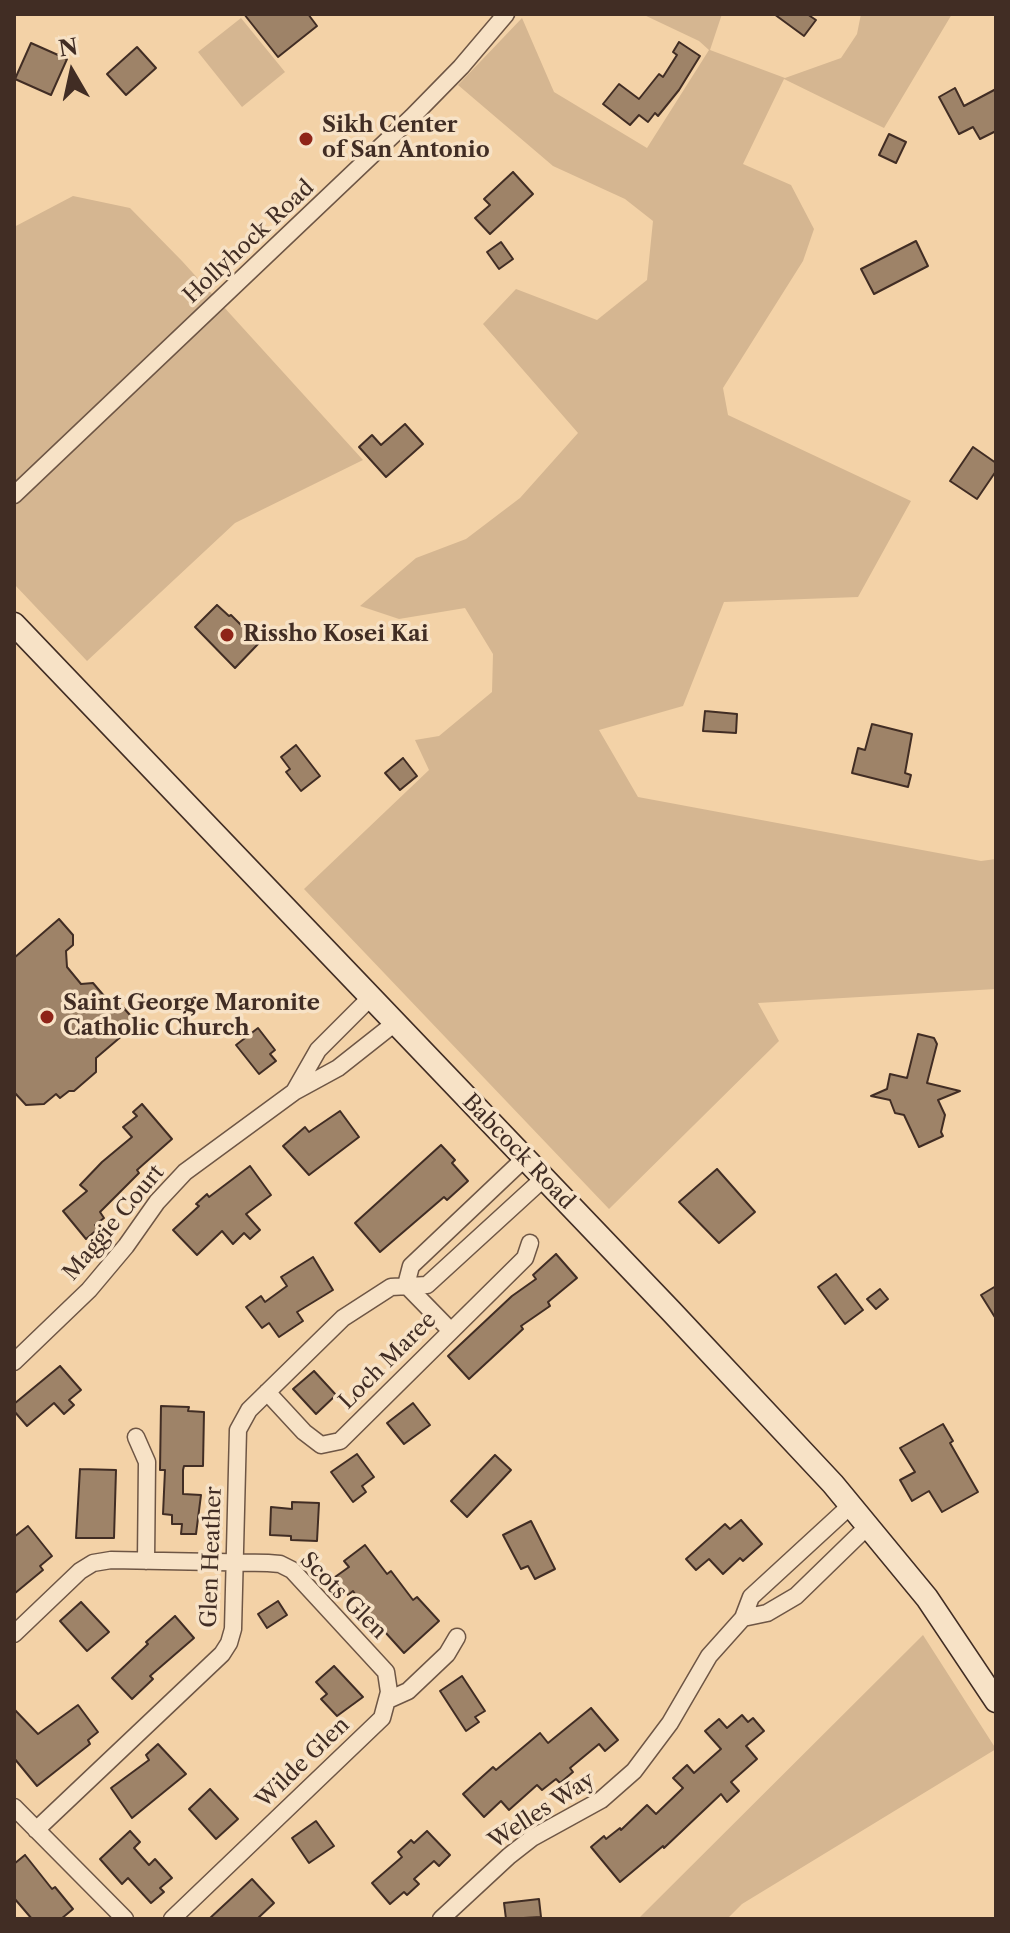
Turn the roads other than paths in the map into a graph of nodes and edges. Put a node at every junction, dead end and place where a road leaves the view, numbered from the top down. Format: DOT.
graph roads {
  1 [pos="506,14"];
  2 [pos="14,495"];
  3 [pos="14,624"];
  4 [pos="371,997"];
  5 [pos="395,1023"];
  6 [pos="294,1092"];
  7 [pos="524,1159"];
  8 [pos="543,1179"];
  9 [pos="530,1243"];
  10 [pos="406,1285"];
  11 [pos="450,1330"];
  12 [pos="14,1362"];
  13 [pos="267,1392"];
  14 [pos="136,1437"];
  15 [pos="850,1506"];
  16 [pos="868,1526"];
  17 [pos="146,1561"];
  18 [pos="235,1563"];
  19 [pos="743,1618"];
  20 [pos="14,1634"];
  21 [pos="457,1637"];
  22 [pos="388,1700"];
  23 [pos="996,1701"];
  24 [pos="14,1807"];
  25 [pos="36,1830"];
  26 [pos="125,1919"];
  27 [pos="172,1919"];
  28 [pos="441,1919"];
  1 -- 2 [label="street, Hollyhock Road"];
  3 -- 4 [label="main road, Babcock Road"];
  4 -- 5 [label="main road, Babcock Road"];
  4 -- 6 [label="street, Maggie Court"];
  5 -- 6 [label="street, Maggie Court"];
  5 -- 7 [label="main road, Babcock Road"];
  6 -- 12 [label="street, Maggie Court"];
  7 -- 8 [label="main road, Babcock Road"];
  7 -- 10 [label="street"];
  8 -- 10 [label="street, Glen Heather"];
  8 -- 15 [label="main road, Babcock Road"];
  9 -- 11 [label="street, Loch Maree"];
  10 -- 11 [label="street"];
  10 -- 13 [label="street, Glen Heather"];
  11 -- 13 [label="street, Loch Maree"];
  13 -- 18 [label="street, Glen Heather"];
  14 -- 17 [label="street"];
  15 -- 16 [label="main road, Babcock Road"];
  15 -- 19 [label="street, Welles Way"];
  16 -- 19 [label="street, Welles Way"];
  16 -- 23 [label="main road, Babcock Road"];
  17 -- 18 [label="street, Scots Glen"];
  17 -- 20 [label="street, Scots Glen"];
  18 -- 22 [label="street, Scots Glen"];
  18 -- 25 [label="street, Glen Heather"];
  19 -- 28 [label="street, Welles Way"];
  21 -- 22 [label="street, Wilde Glen"];
  22 -- 27 [label="street, Wilde Glen"];
  24 -- 25 [label="street"];
  25 -- 26 [label="street"];
}
